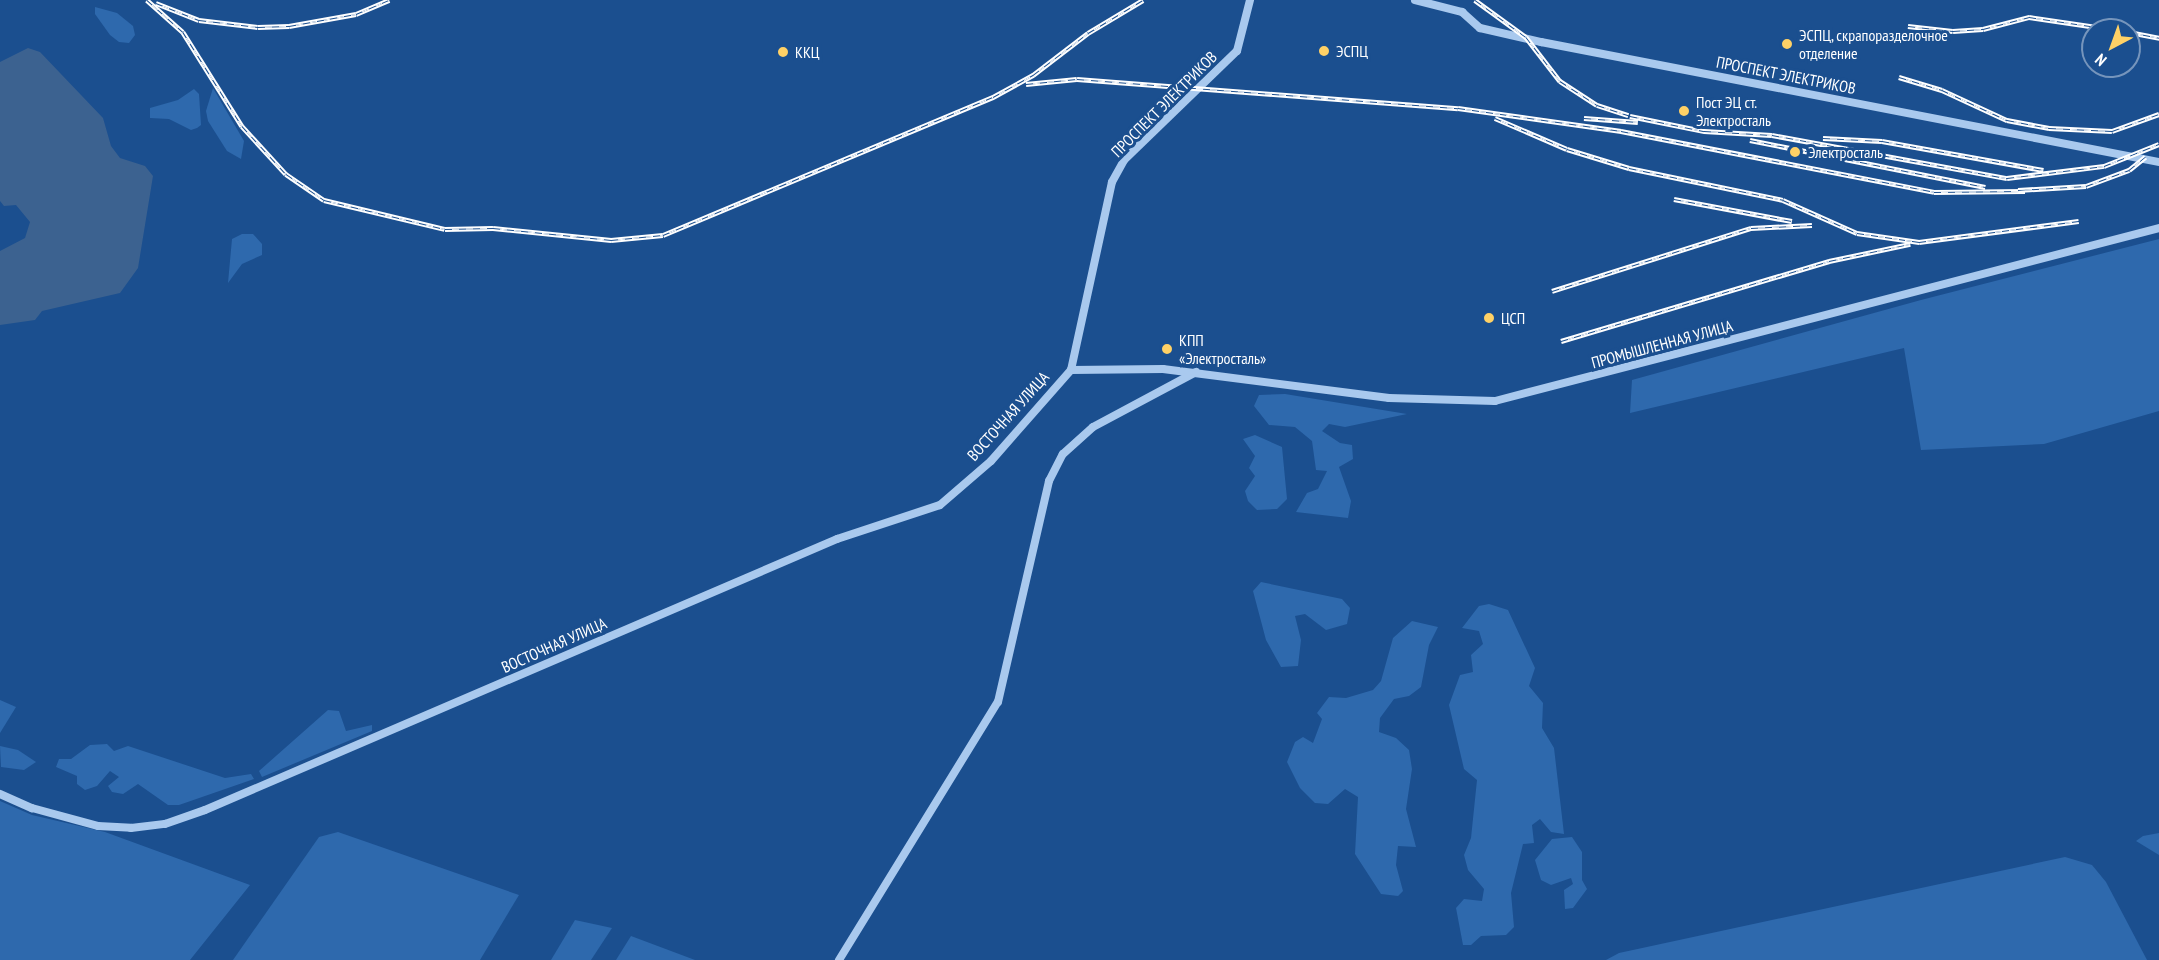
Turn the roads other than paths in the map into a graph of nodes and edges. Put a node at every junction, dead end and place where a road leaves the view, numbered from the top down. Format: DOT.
graph roads {
  1 [pos="1250,0"];
  2 [pos="1415,0"];
  3 [pos="2159,162"];
  4 [pos="2159,228"];
  5 [pos="1071,370"];
  6 [pos="1196,372"];
  7 [pos="0,794"];
  8 [pos="839,960"];
  1 -- 5 [label="street, ПРОСПЕКТ ЭЛЕКТРИКОВ"];
  2 -- 3 [label="street, ПРОСПЕКТ ЭЛЕКТРИКОВ"];
  4 -- 6 [label="street, ПРОМЫШЛЕННАЯ УЛИЦА"];
  5 -- 6 [label="street, ПРОМЫШЛЕННАЯ УЛИЦА"];
  5 -- 7 [label="street, ВОСТОЧНАЯ УЛИЦА"];
  6 -- 8 [label="street"];
}
